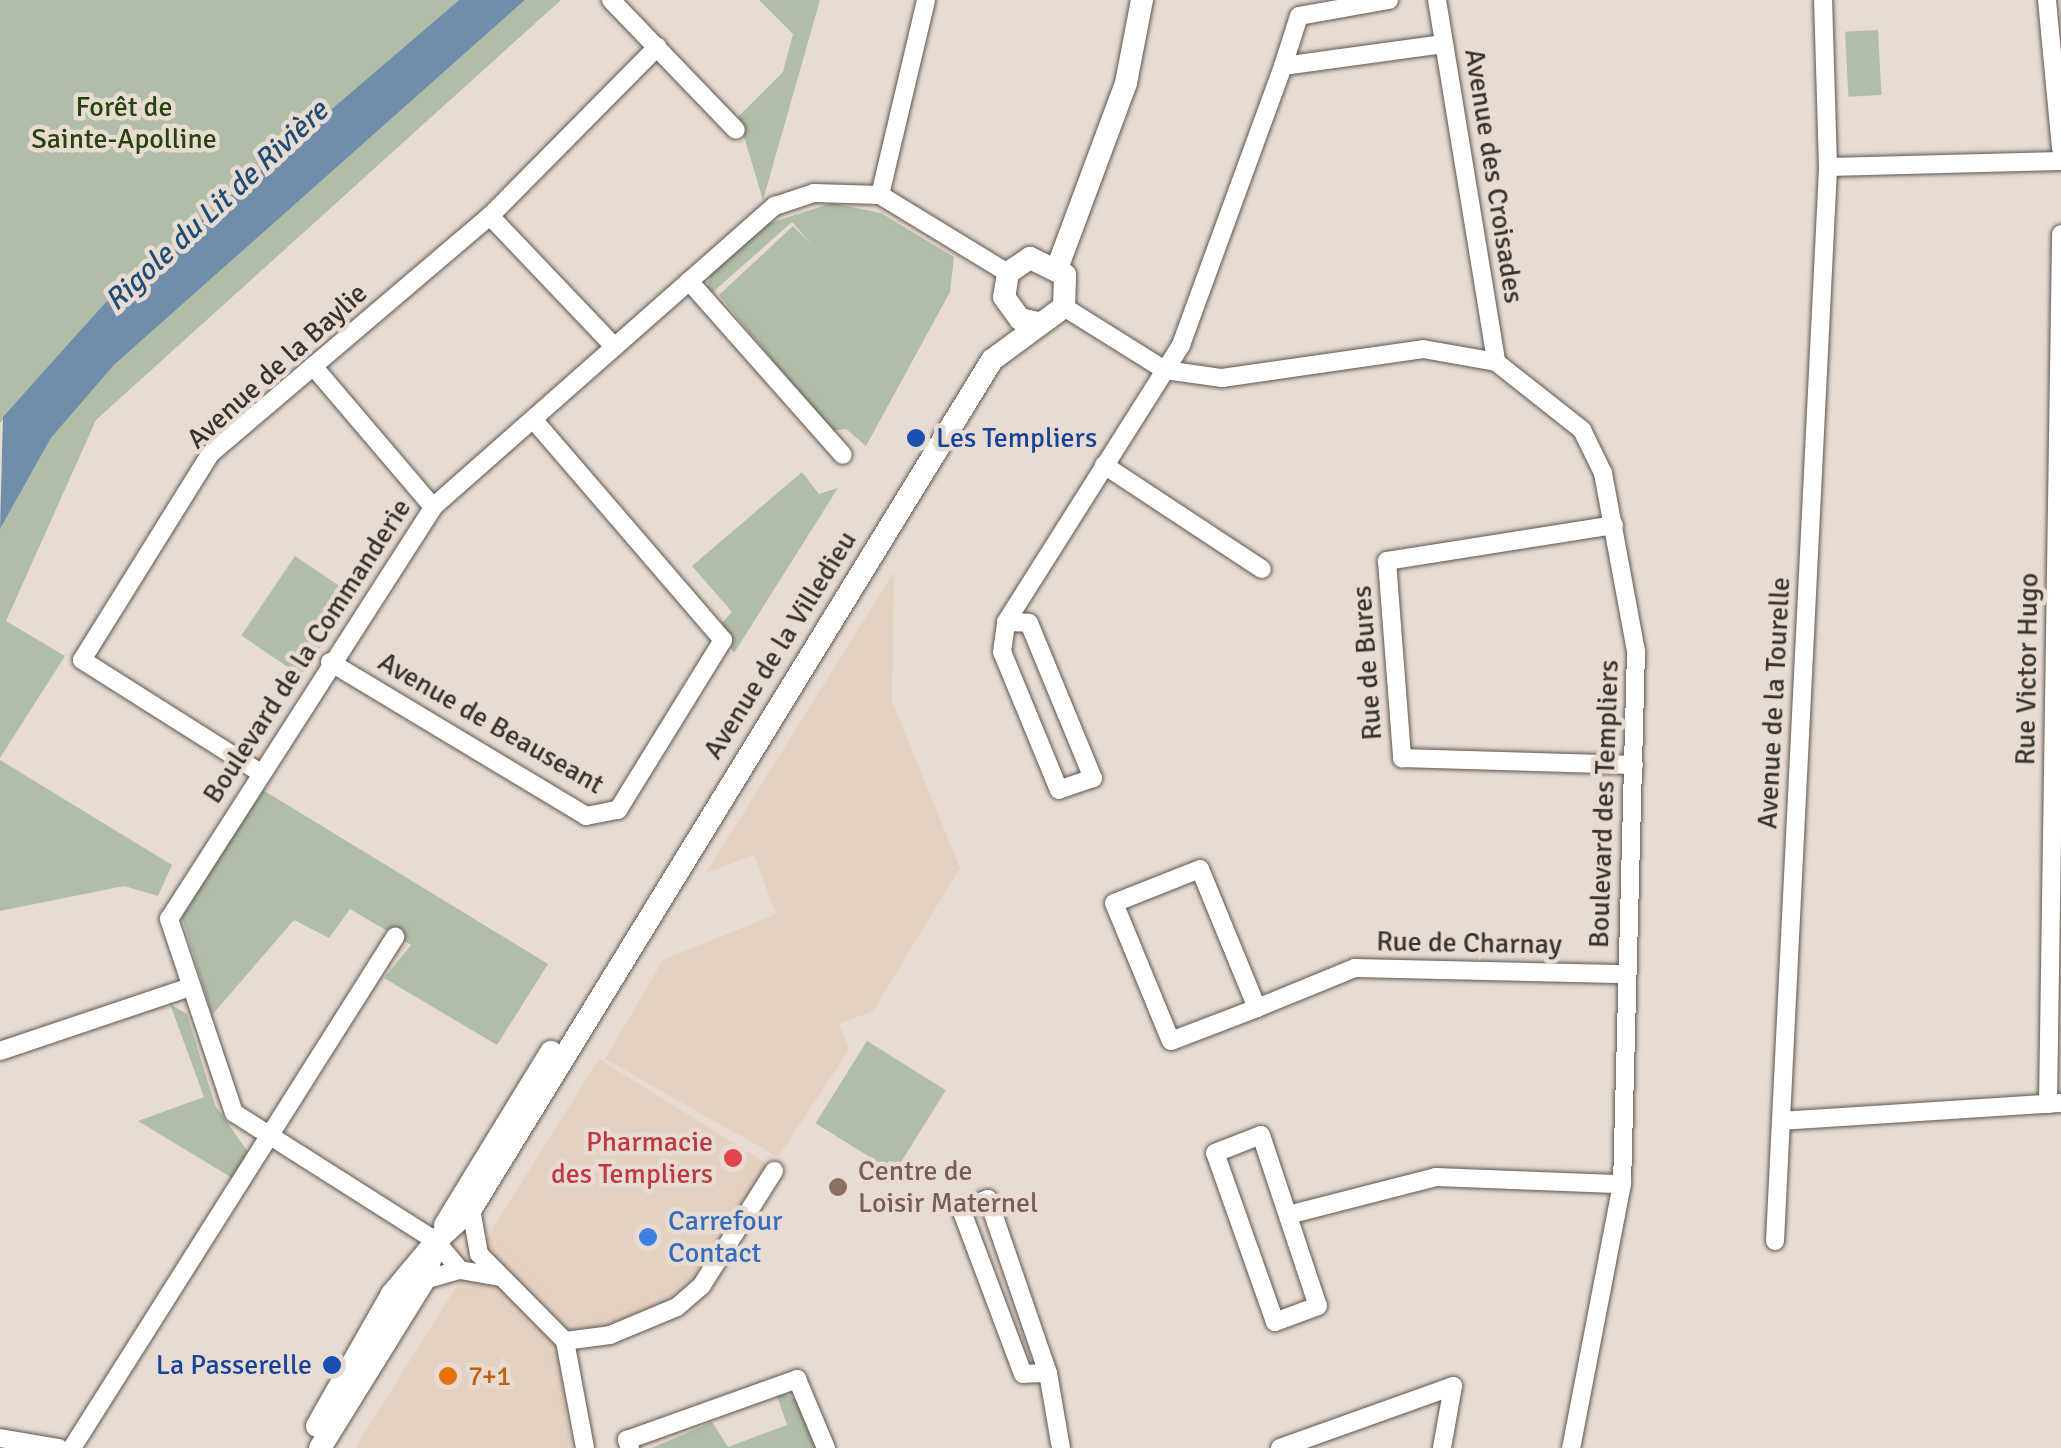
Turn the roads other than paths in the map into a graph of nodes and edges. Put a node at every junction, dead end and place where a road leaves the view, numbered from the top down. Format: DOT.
graph roads {
  1 [pos="611,0"];
  2 [pos="926,0"];
  3 [pos="1142,0"];
  4 [pos="1389,0"];
  5 [pos="1437,0"];
  6 [pos="1824,0"];
  7 [pos="2047,0"];
  8 [pos="1444,44"];
  9 [pos="657,48"];
  10 [pos="1284,66"];
  11 [pos="736,130"];
  12 [pos="2061,148"];
  13 [pos="2061,160"];
  14 [pos="1828,167"];
  15 [pos="880,196"];
  16 [pos="490,216"];
  17 [pos="2061,234"];
  18 [pos="1048,262"];
  19 [pos="1008,273"];
  20 [pos="690,281"];
  21 [pos="1007,305"];
  22 [pos="1064,307"];
  23 [pos="1038,322"];
  24 [pos="613,346"];
  25 [pos="992,360"];
  26 [pos="1496,362"];
  27 [pos="313,366"];
  28 [pos="1164,370"];
  29 [pos="534,420"];
  30 [pos="843,455"];
  31 [pos="1104,465"];
  32 [pos="433,507"];
  33 [pos="1614,525"];
  34 [pos="1262,569"];
  35 [pos="1006,622"];
  36 [pos="330,662"];
  37 [pos="1634,765"];
  38 [pos="256,770"];
  39 [pos="395,937"];
  40 [pos="619,961"];
  41 [pos="1626,974"];
  42 [pos="187,988"];
  43 [pos="1257,1008"];
  44 [pos="0,1051"];
  45 [pos="2054,1104"];
  46 [pos="1781,1121"];
  47 [pos="271,1141"];
  48 [pos="774,1172"];
  49 [pos="1622,1184"];
  50 [pos="472,1209"];
  51 [pos="1288,1216"];
  52 [pos="436,1241"];
  53 [pos="1775,1241"];
  54 [pos="479,1254"];
  55 [pos="460,1270"];
  56 [pos="501,1278"];
  57 [pos="424,1280"];
  58 [pos="564,1341"];
  59 [pos="1048,1373"];
  60 [pos="0,1438"];
  61 [pos="58,1448"];
  62 [pos="72,1448"];
  63 [pos="305,1448"];
  64 [pos="320,1448"];
  65 [pos="585,1448"];
  66 [pos="630,1448"];
  67 [pos="826,1448"];
  68 [pos="1061,1448"];
  69 [pos="1280,1448"];
  70 [pos="1442,1448"];
  71 [pos="1572,1448"];
  1 -- 9 [label="street"];
  2 -- 15 [label="street"];
  3 -- 18 [label="street"];
  4 -- 10 [label="street"];
  5 -- 8 [label="street, Avenue des Croisades"];
  6 -- 14 [label="street, Avenue de la Tourelle"];
  7 -- 12 [label="street"];
  8 -- 10 [label="street"];
  8 -- 26 [label="street, Avenue des Croisades"];
  9 -- 11 [label="street"];
  9 -- 16 [label="street, Avenue de la Baylie"];
  10 -- 28 [label="street"];
  13 -- 14 [label="street"];
  14 -- 46 [label="street, Avenue de la Tourelle"];
  15 -- 19 [label="street, Boulevard de la Commanderie"];
  15 -- 20 [label="street, Boulevard de la Commanderie"];
  16 -- 24 [label="street"];
  16 -- 27 [label="street, Avenue de la Baylie"];
  17 -- 45 [label="street, Rue Victor Hugo"];
  18 -- 19 [label="street"];
  18 -- 22 [label="street"];
  19 -- 21 [label="street"];
  20 -- 24 [label="street, Boulevard de la Commanderie"];
  20 -- 30 [label="street"];
  21 -- 23 [label="street"];
  21 -- 25 [label="street, Avenue de la Villedieu"];
  22 -- 23 [label="street"];
  22 -- 28 [label="street, Boulevard des Templiers"];
  23 -- 25 [label="street, Avenue de la Villedieu"];
  24 -- 29 [label="street, Boulevard de la Commanderie"];
  25 -- 40 [label="street, Avenue de la Villedieu"];
  26 -- 28 [label="street, Boulevard des Templiers"];
  26 -- 33 [label="street, Boulevard des Templiers"];
  27 -- 32 [label="street"];
  27 -- 38 [label="street, Avenue de la Baylie"];
  28 -- 31 [label="street"];
  29 -- 32 [label="street, Boulevard de la Commanderie"];
  29 -- 36 [label="street, Avenue de Beauseant"];
  31 -- 34 [label="street"];
  31 -- 35 [label="street"];
  32 -- 36 [label="street, Boulevard de la Commanderie"];
  33 -- 37 [label="street, Boulevard des Templiers"];
  33 -- 37 [label="street, Rue de Bures"];
  35 -- 35 [label="street"];
  36 -- 38 [label="street, Boulevard de la Commanderie"];
  37 -- 41 [label="street, Boulevard des Templiers"];
  38 -- 42 [label="street, Boulevard de la Commanderie"];
  39 -- 47 [label="street"];
  40 -- 50 [label="street, Avenue de la Villedieu"];
  40 -- 52 [label="street, Avenue de la Villedieu"];
  41 -- 43 [label="street, Rue de Charnay"];
  41 -- 49 [label="street, Boulevard des Templiers"];
  42 -- 44 [label="street"];
  42 -- 47 [label="street, Boulevard de la Commanderie"];
  43 -- 43 [label="street, Rue de Charnay"];
  45 -- 46 [label="street"];
  46 -- 53 [label="street, Avenue de la Tourelle"];
  47 -- 52 [label="street, Boulevard de la Commanderie"];
  47 -- 62 [label="street"];
  48 -- 58 [label="street"];
  49 -- 51 [label="street"];
  49 -- 71 [label="street, Boulevard des Templiers"];
  50 -- 52 [label="street, Avenue de la Villedieu"];
  50 -- 54 [label="street"];
  51 -- 51 [label="street"];
  52 -- 54 [label="street"];
  52 -- 55 [label="street, Boulevard de la Commanderie"];
  52 -- 57 [label="street, Avenue de la Villedieu"];
  52 -- 63 [label="street, Avenue de la Villedieu"];
  54 -- 56 [label="street"];
  55 -- 56 [label="street"];
  55 -- 57 [label="street"];
  56 -- 58 [label="street"];
  57 -- 64 [label="street, Avenue de la Villedieu"];
  58 -- 65 [label="street"];
  59 -- 59 [label="street"];
  59 -- 68 [label="street"];
  60 -- 61 [label="street"];
  66 -- 67 [label="street"];
  69 -- 70 [label="street"];
}
